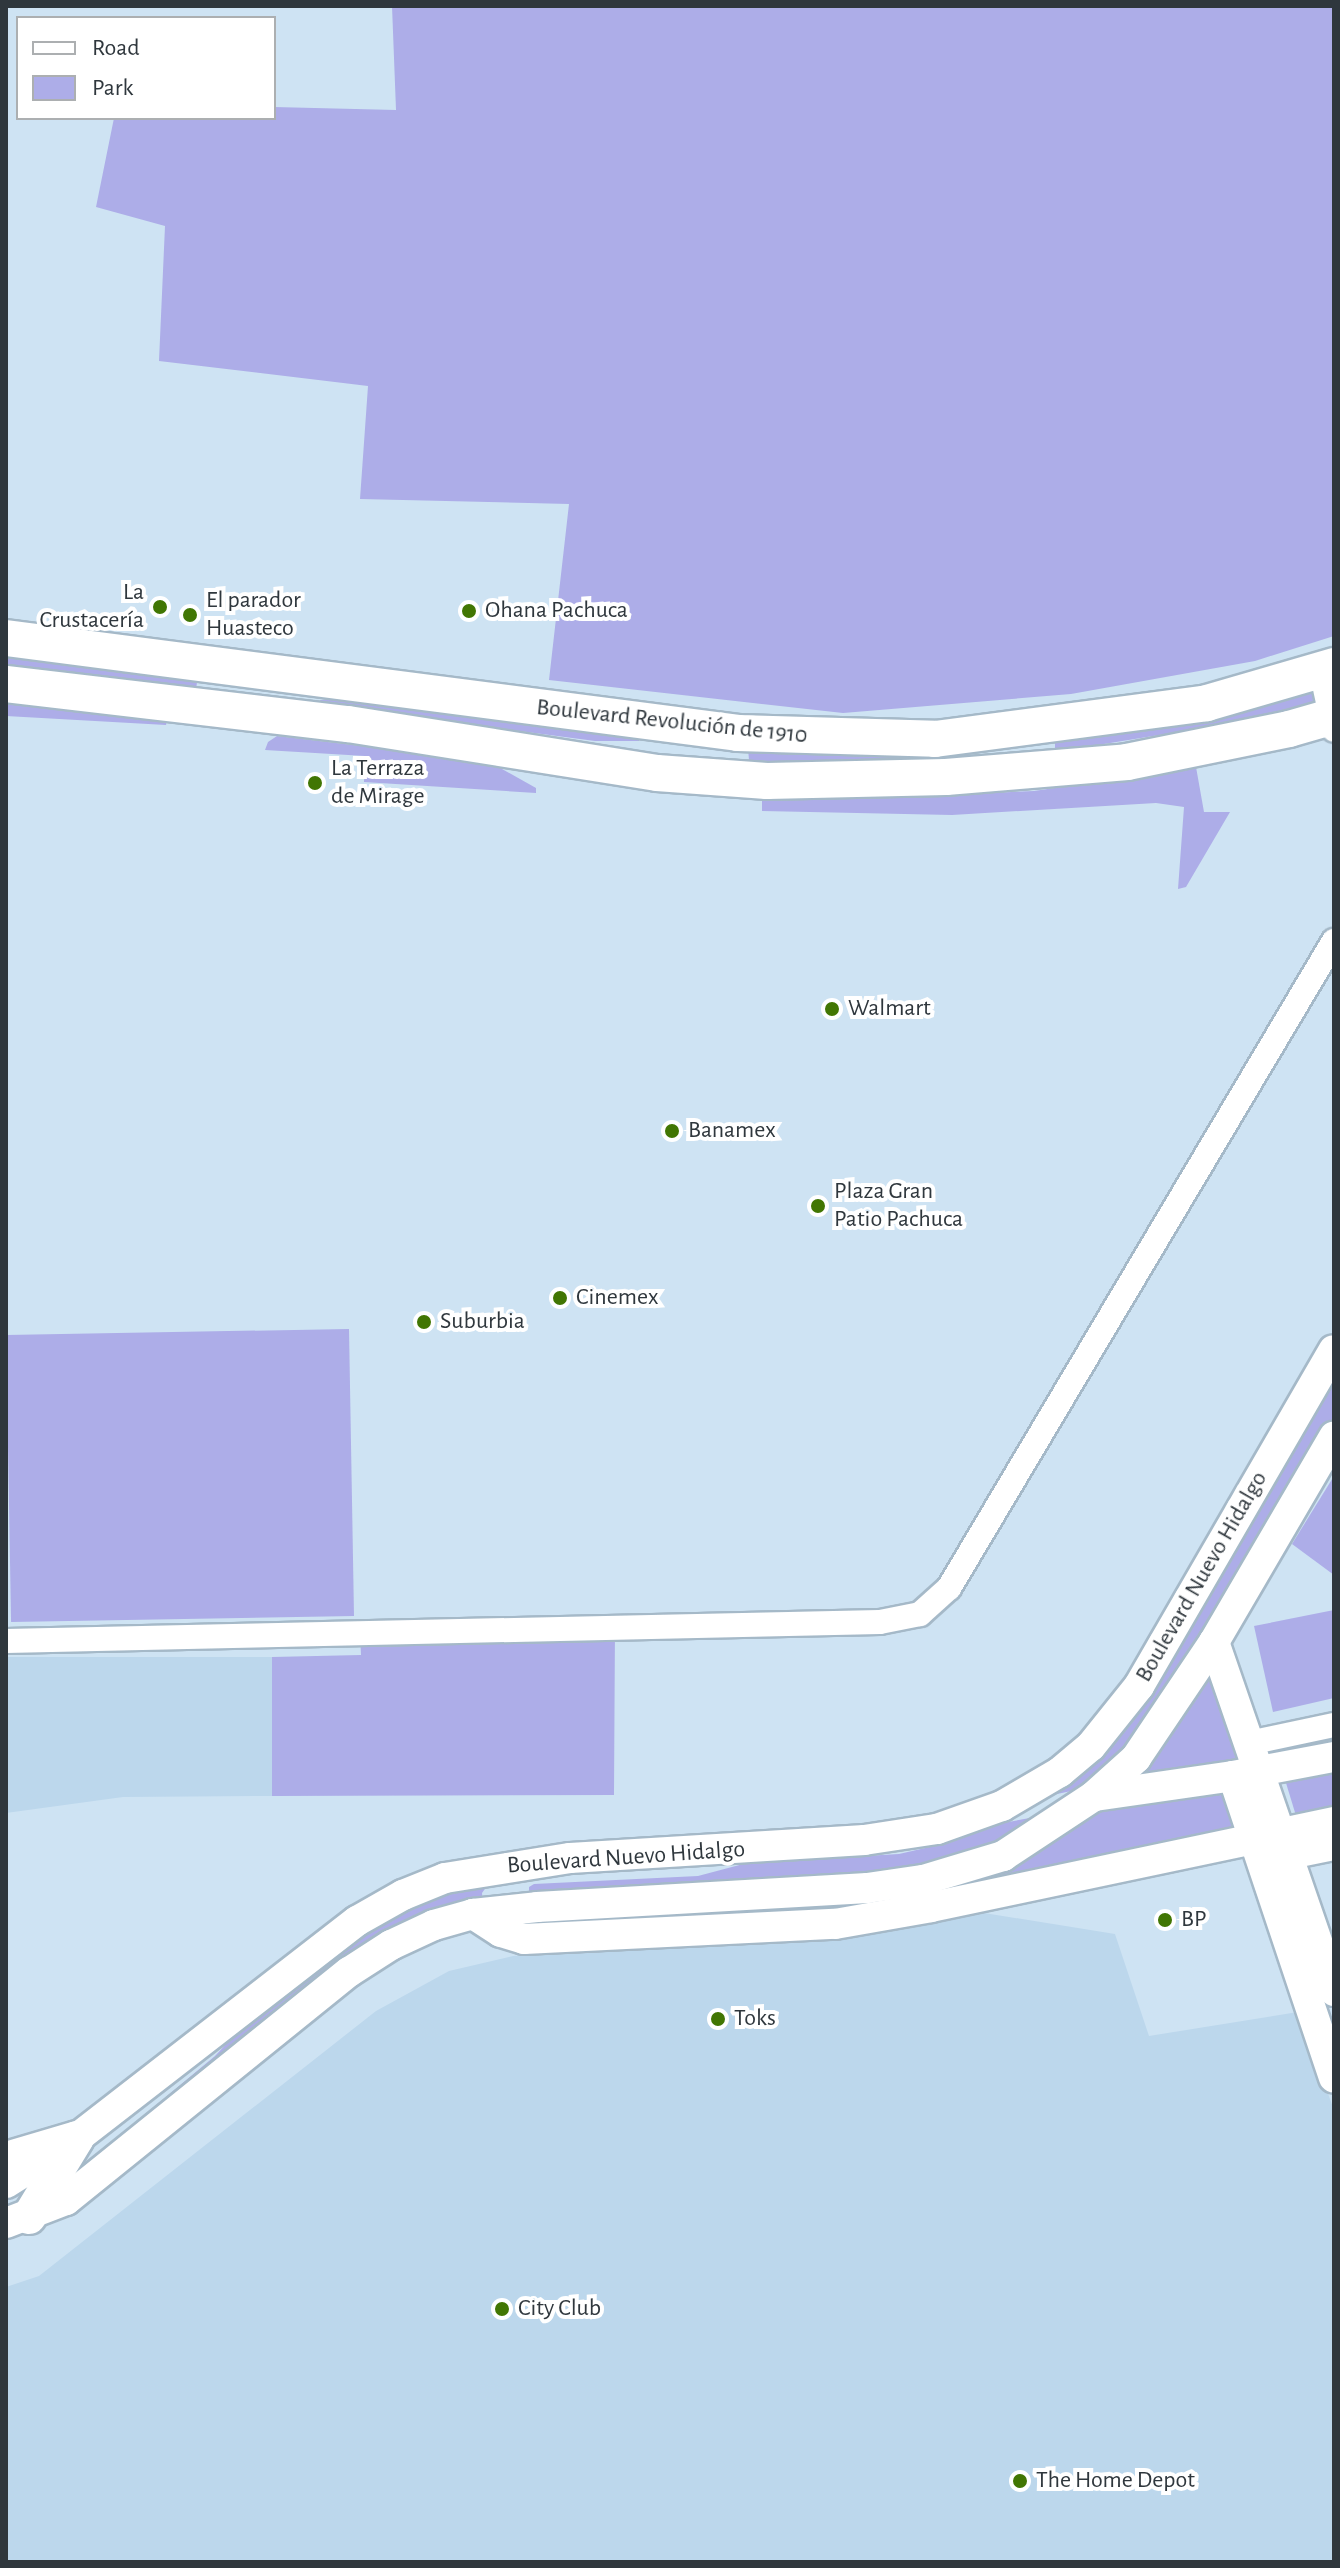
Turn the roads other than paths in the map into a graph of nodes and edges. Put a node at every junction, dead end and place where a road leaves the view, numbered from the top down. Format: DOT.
graph roads {
  1 [pos="6,638"];
  2 [pos="1328,668"];
  3 [pos="6,684"];
  4 [pos="1333,722"];
  5 [pos="989,733"];
  6 [pos="992,772"];
  7 [pos="1334,941"];
  8 [pos="1334,1350"];
  9 [pos="1334,1437"];
  10 [pos="6,1641"];
  11 [pos="1214,1642"];
  12 [pos="1334,1725"];
  13 [pos="1249,1743"];
  14 [pos="1334,1757"];
  15 [pos="1247,1774"];
  16 [pos="1094,1796"];
  17 [pos="1002,1806"];
  18 [pos="1334,1822"];
  19 [pos="1274,1843"];
  20 [pos="1334,1848"];
  21 [pos="526,1862"];
  22 [pos="867,1888"];
  23 [pos="927,1894"];
  24 [pos="516,1909"];
  25 [pos="473,1914"];
  26 [pos="808,1927"];
  27 [pos="534,1939"];
  28 [pos="1334,1991"];
  29 [pos="1334,2078"];
  30 [pos="77,2138"];
  31 [pos="6,2159"];
  32 [pos="6,2183"];
  33 [pos="17,2220"];
  1 -- 5 [label="main road, Boulevard Revolución de 1910"];
  2 -- 4 [label="street"];
  2 -- 5 [label="main road, Boulevard Revolución de 1910"];
  3 -- 6 [label="main road, Boulevard Revolución de 1910"];
  4 -- 6 [label="main road, Boulevard Revolución de 1910"];
  5 -- 6 [label="main road"];
  7 -- 10 [label="street"];
  8 -- 17 [label="street, Boulevard Nuevo Hidalgo"];
  9 -- 11 [label="street, Boulevard Nuevo Hidalgo"];
  11 -- 13 [label="street"];
  11 -- 16 [label="street, Boulevard Nuevo Hidalgo"];
  12 -- 13 [label="street"];
  13 -- 15 [label="street"];
  14 -- 15 [label="street, Boulevard Nuevo Hidalgo"];
  15 -- 16 [label="street, Boulevard Nuevo Hidalgo"];
  15 -- 19 [label="street"];
  16 -- 17 [label="street, Boulevard Nuevo Hidalgo"];
  16 -- 23 [label="street, Boulevard Nuevo Hidalgo"];
  17 -- 21 [label="street, Boulevard Nuevo Hidalgo"];
  18 -- 19 [label="street, Boulevard Nuevo Hidalgo"];
  19 -- 20 [label="street, Boulevard Nuevo Hidalgo"];
  19 -- 23 [label="street, Boulevard Nuevo Hidalgo"];
  19 -- 28 [label="street"];
  19 -- 29 [label="street"];
  21 -- 24 [label="street"];
  21 -- 30 [label="street, Boulevard Nuevo Hidalgo"];
  22 -- 23 [label="street, Boulevard Nuevo Hidalgo"];
  22 -- 24 [label="street, Boulevard Nuevo Hidalgo"];
  22 -- 26 [label="street"];
  23 -- 26 [label="street, Boulevard Nuevo Hidalgo"];
  24 -- 25 [label="street, Boulevard Nuevo Hidalgo"];
  24 -- 27 [label="street"];
  25 -- 27 [label="street, Boulevard Nuevo Hidalgo"];
  25 -- 33 [label="street, Boulevard Nuevo Hidalgo"];
  26 -- 27 [label="street, Boulevard Nuevo Hidalgo"];
  30 -- 31 [label="main road"];
  30 -- 32 [label="street, Boulevard Nuevo Hidalgo"];
  30 -- 33 [label="main road"];
}
